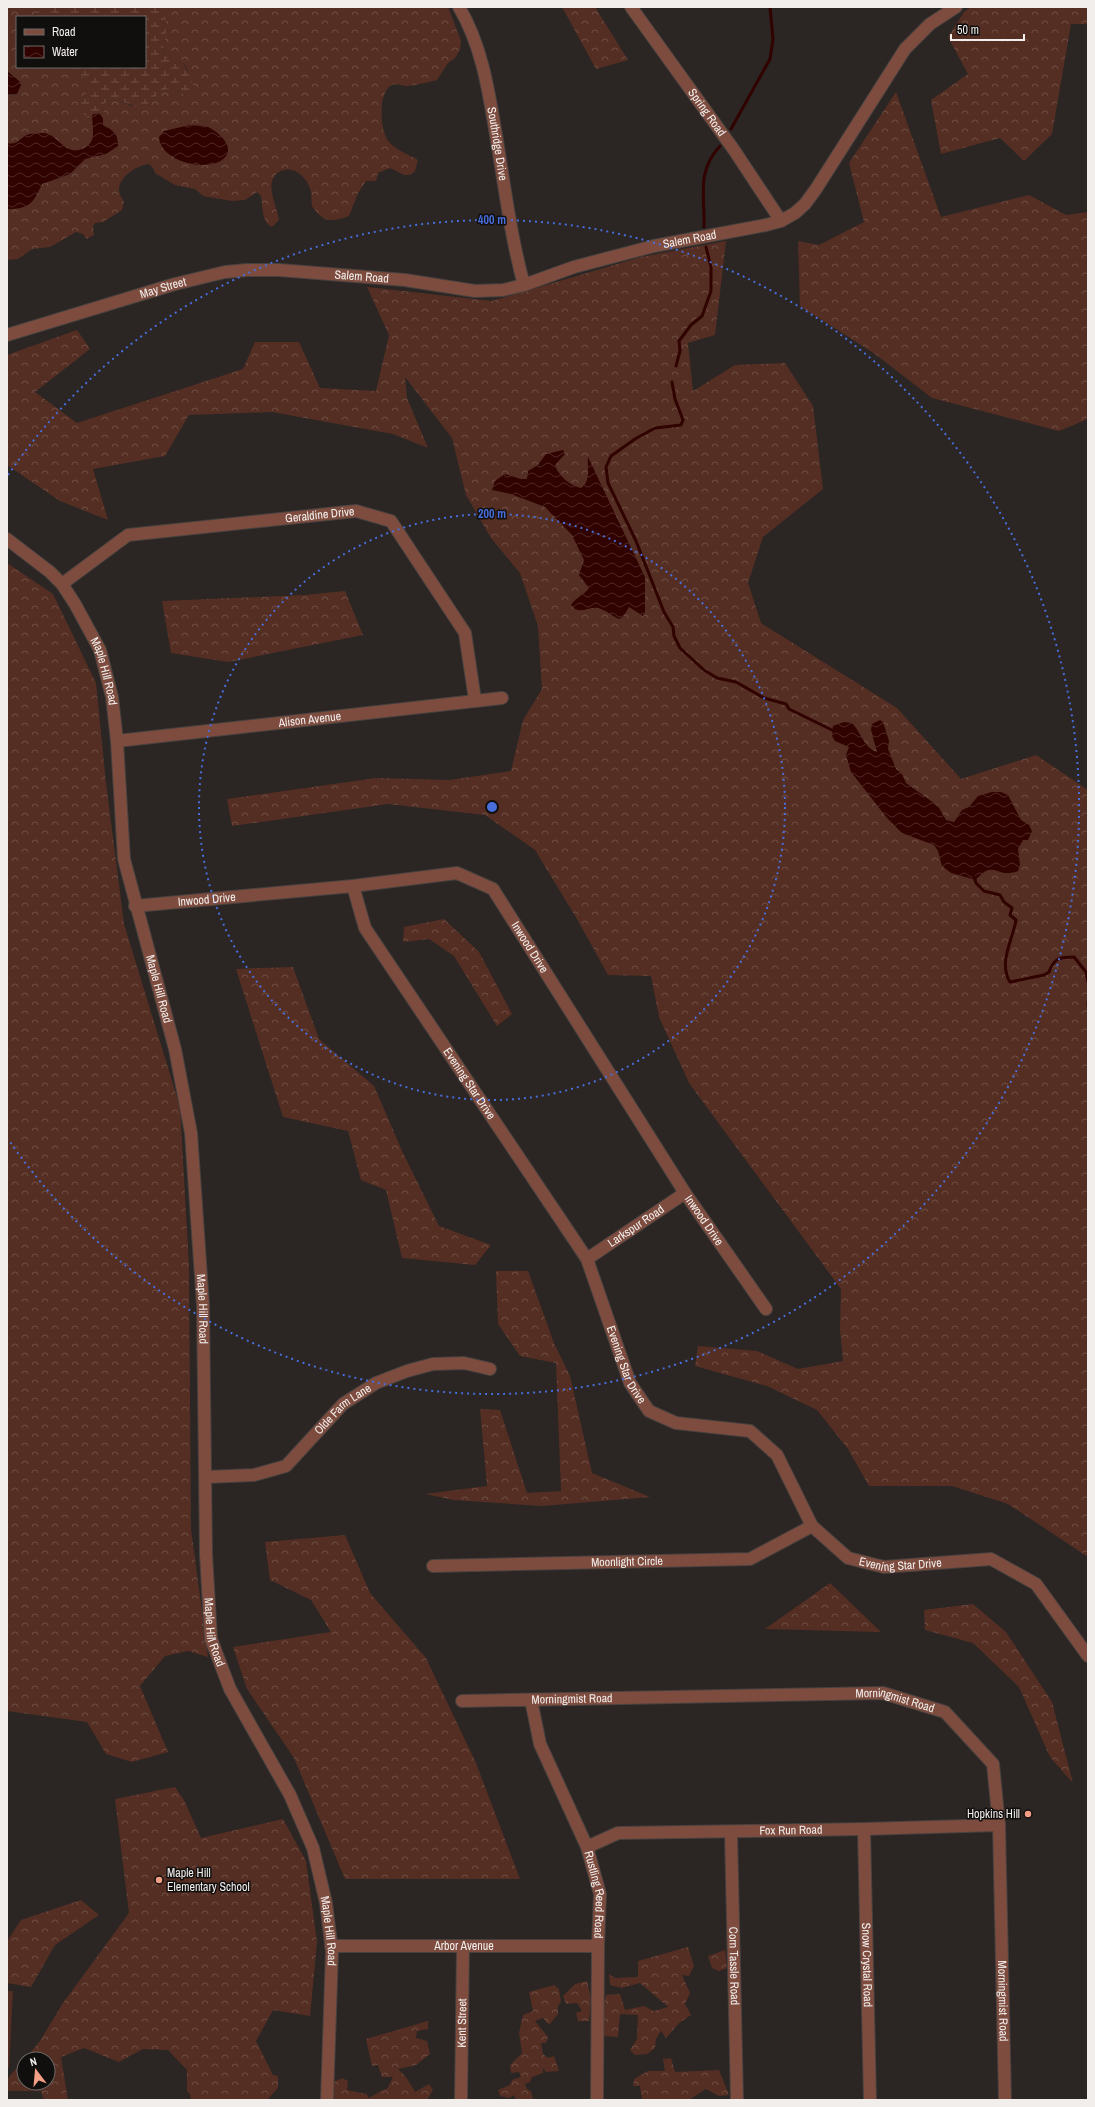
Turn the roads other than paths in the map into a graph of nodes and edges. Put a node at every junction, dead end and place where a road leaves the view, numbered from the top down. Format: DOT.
graph roads {
  1 [pos="460,7"];
  2 [pos="631,7"];
  3 [pos="956,7"];
  4 [pos="781,221"];
  5 [pos="324,273"];
  6 [pos="524,285"];
  7 [pos="7,335"];
  8 [pos="7,539"];
  9 [pos="62,584"];
  10 [pos="502,698"];
  11 [pos="475,700"];
  12 [pos="117,741"];
  13 [pos="353,886"];
  14 [pos="135,906"];
  15 [pos="685,1192"];
  16 [pos="586,1259"];
  17 [pos="766,1309"];
  18 [pos="490,1369"];
  19 [pos="206,1477"];
  20 [pos="812,1526"];
  21 [pos="433,1566"];
  22 [pos="1088,1656"];
  23 [pos="531,1700"];
  24 [pos="462,1701"];
  25 [pos="999,1825"];
  26 [pos="864,1830"];
  27 [pos="731,1832"];
  28 [pos="587,1847"];
  29 [pos="331,1946"];
  30 [pos="464,1946"];
  31 [pos="598,1946"];
  32 [pos="327,2100"];
  33 [pos="461,2100"];
  34 [pos="597,2100"];
  35 [pos="737,2100"];
  36 [pos="870,2100"];
  37 [pos="1004,2100"];
  1 -- 6 [label="street, Southridge Drive"];
  2 -- 4 [label="street, Spring Road"];
  3 -- 4 [label="street, Salem Road"];
  4 -- 6 [label="street, Salem Road"];
  5 -- 6 [label="street, Salem Road"];
  5 -- 7 [label="street, May Street"];
  8 -- 9 [label="street, Maple Hill Road"];
  9 -- 11 [label="street, Geraldine Drive"];
  9 -- 12 [label="street, Maple Hill Road"];
  10 -- 11 [label="street, Alison Avenue"];
  11 -- 12 [label="street, Alison Avenue"];
  12 -- 14 [label="street, Maple Hill Road"];
  13 -- 14 [label="street, Inwood Drive"];
  13 -- 15 [label="street, Inwood Drive"];
  13 -- 16 [label="street, Evening Star Drive"];
  14 -- 19 [label="street, Maple Hill Road"];
  15 -- 16 [label="street, Larkspur Road"];
  15 -- 17 [label="street, Inwood Drive"];
  16 -- 20 [label="street, Evening Star Drive"];
  18 -- 19 [label="street, Olde Farm Lane"];
  19 -- 29 [label="street, Maple Hill Road"];
  20 -- 21 [label="street, Moonlight Circle"];
  20 -- 22 [label="street, Evening Star Drive"];
  23 -- 24 [label="street, Morningmist Road"];
  23 -- 25 [label="street, Morningmist Road"];
  23 -- 28 [label="street, Rustling Reed Road"];
  25 -- 26 [label="street, Fox Run Road"];
  25 -- 37 [label="street, Morningmist Road"];
  26 -- 27 [label="street, Fox Run Road"];
  26 -- 36 [label="street, Snow Crystal Road"];
  27 -- 28 [label="street, Fox Run Road"];
  27 -- 35 [label="street, Corn Tassle Road"];
  28 -- 31 [label="street, Rustling Reed Road"];
  29 -- 30 [label="street, Arbor Avenue"];
  29 -- 32 [label="street, Maple Hill Road"];
  30 -- 31 [label="street, Arbor Avenue"];
  30 -- 33 [label="street, Kent Street"];
  31 -- 34 [label="street, Rustling Reed Road"];
}
